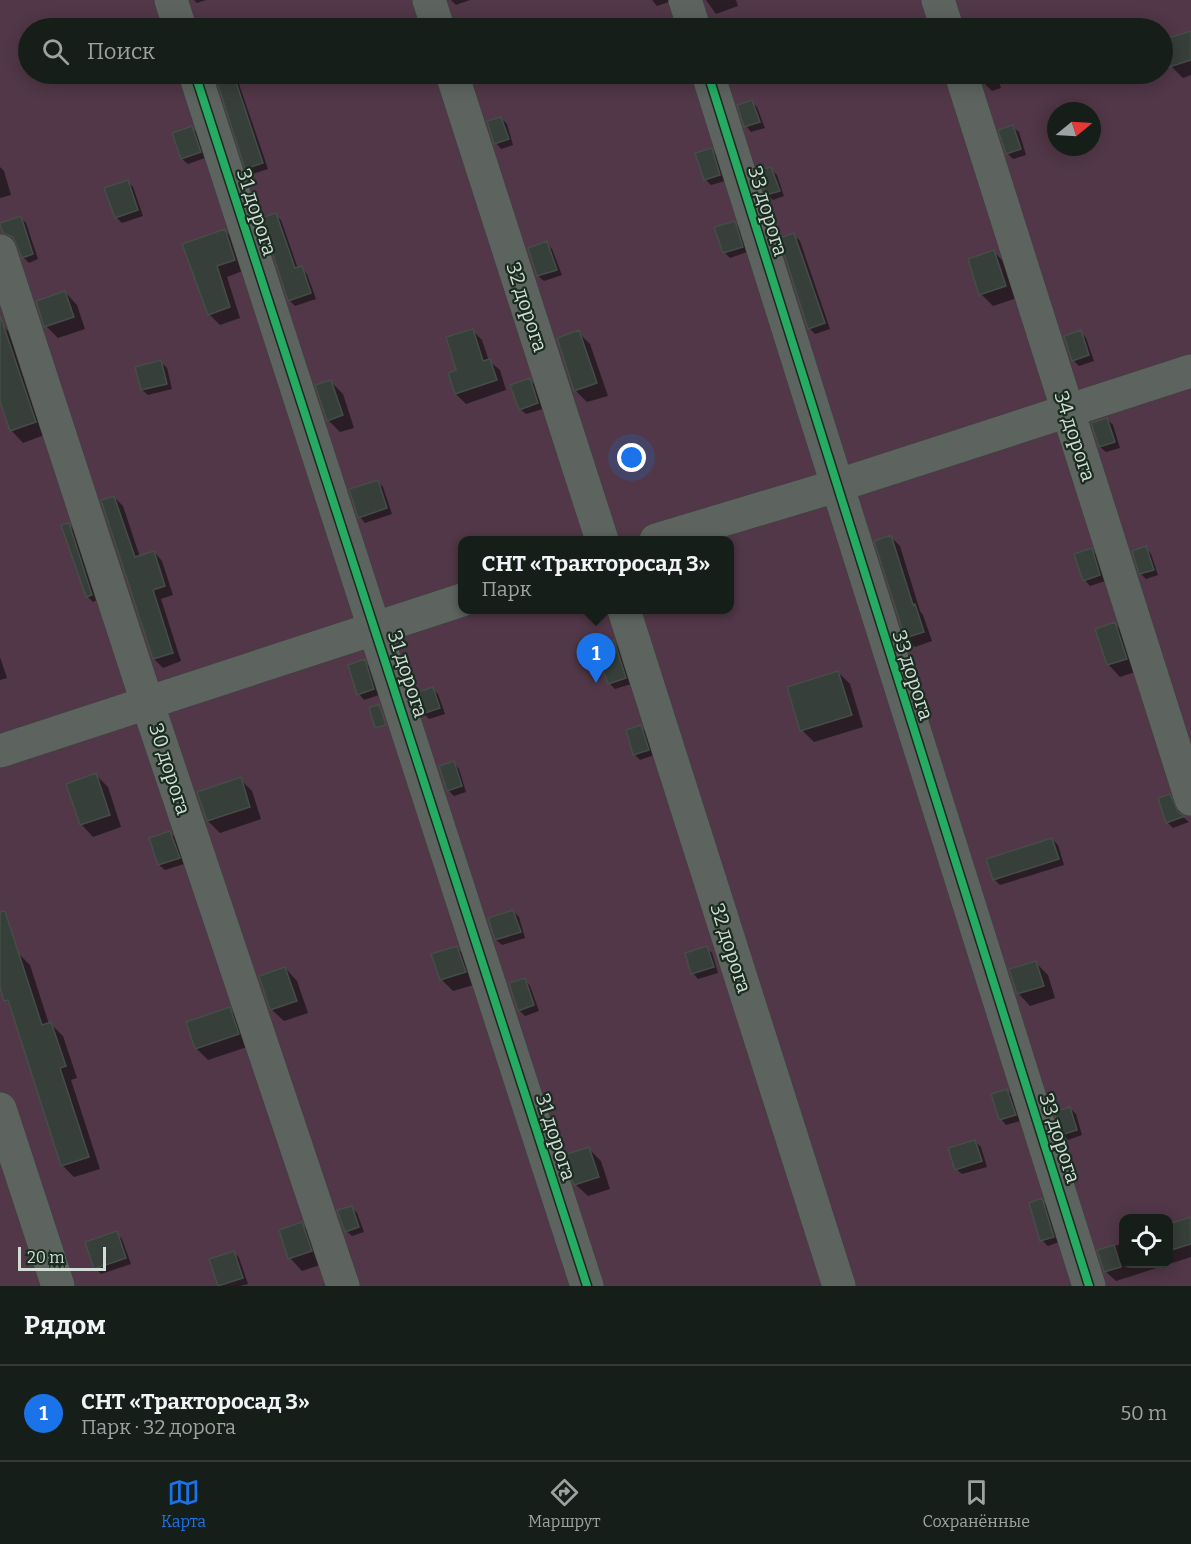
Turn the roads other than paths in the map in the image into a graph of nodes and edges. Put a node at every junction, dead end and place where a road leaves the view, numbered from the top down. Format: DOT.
graph roads {
  1 [pos="171,0"];
  2 [pos="429,0"];
  3 [pos="685,0"];
  4 [pos="938,0"];
  5 [pos="177,18"];
  6 [pos="435,18"];
  7 [pos="690,18"];
  8 [pos="944,18"];
  9 [pos="198,84"];
  10 [pos="455,84"];
  11 [pos="711,84"];
  12 [pos="964,84"];
  13 [pos="0,251"];
  14 [pos="1191,371"];
  15 [pos="1067,411"];
  16 [pos="836,486"];
  17 [pos="601,536"];
  18 [pos="669,536"];
  19 [pos="458,601"];
  20 [pos="626,614"];
  21 [pos="375,627"];
  22 [pos="147,702"];
  23 [pos="0,751"];
  24 [pos="1191,799"];
  25 [pos="0,1109"];
  26 [pos="58,1286"];
  27 [pos="343,1286"];
  28 [pos="587,1286"];
  29 [pos="839,1286"];
  30 [pos="1089,1286"];
  1 -- 5 [label="street"];
  2 -- 6 [label="street"];
  3 -- 7 [label="street"];
  4 -- 8 [label="street"];
  9 -- 21 [label="street, 31 дорога"];
  10 -- 17 [label="street, 32 дорога"];
  11 -- 16 [label="street, 33 дорога"];
  12 -- 15 [label="street, 34 дорога"];
  13 -- 22 [label="street, 30 дорога"];
  14 -- 15 [label="street"];
  15 -- 16 [label="street"];
  15 -- 24 [label="street, 34 дорога"];
  16 -- 18 [label="street"];
  16 -- 30 [label="street, 33 дорога"];
  19 -- 21 [label="street"];
  20 -- 29 [label="street, 32 дорога"];
  21 -- 22 [label="street"];
  21 -- 28 [label="street, 31 дорога"];
  22 -- 23 [label="street"];
  22 -- 27 [label="street, 30 дорога"];
  25 -- 26 [label="street"];
}
